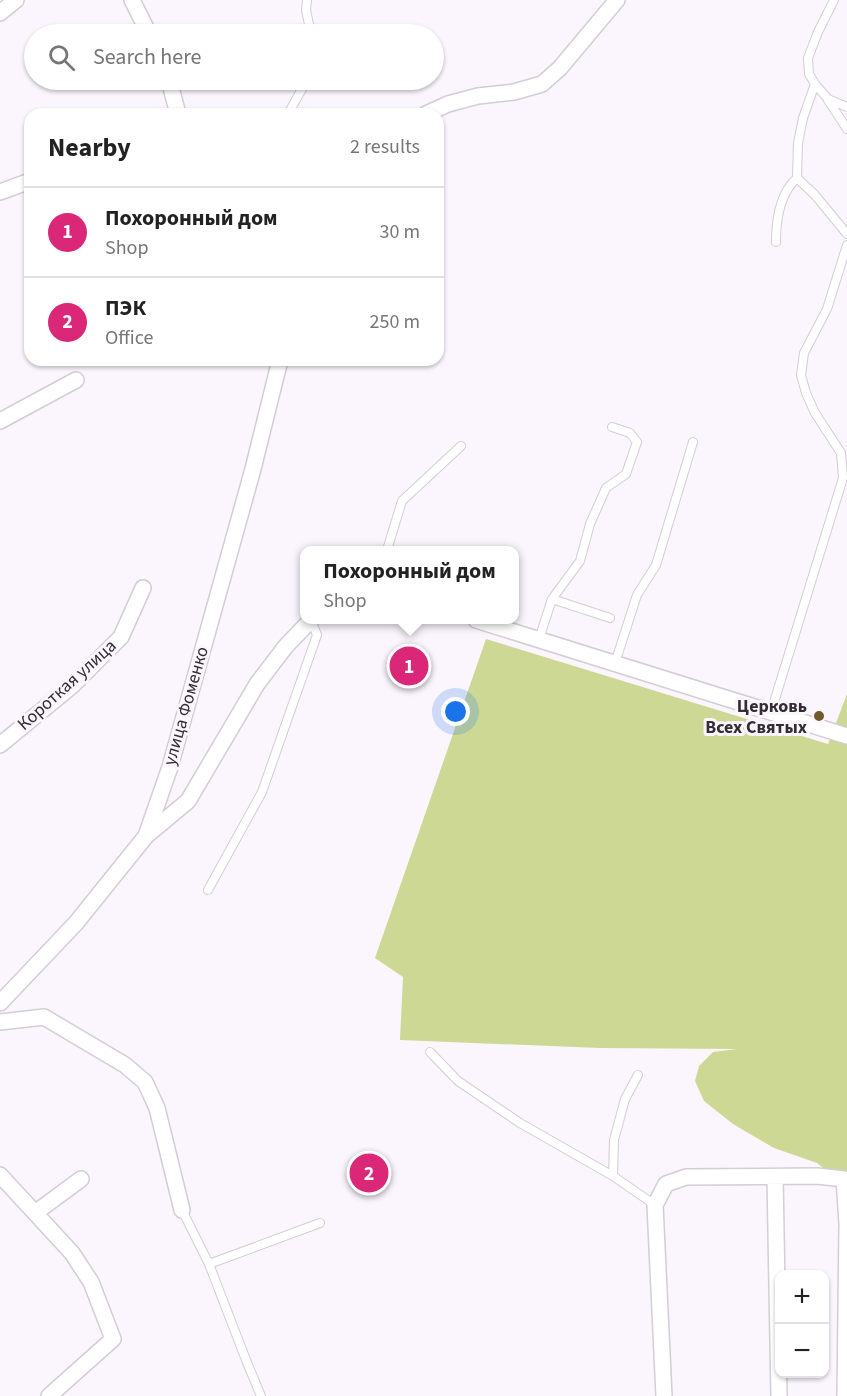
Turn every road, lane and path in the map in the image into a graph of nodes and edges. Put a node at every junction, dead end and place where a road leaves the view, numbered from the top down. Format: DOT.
graph roads {
  1 [pos="16,0"];
  2 [pos="132,0"];
  3 [pos="307,0"];
  4 [pos="617,0"];
  5 [pos="834,0"];
  6 [pos="0,13"];
  7 [pos="144,24"];
  8 [pos="308,24"];
  9 [pos="815,84"];
  10 [pos="172,90"];
  11 [pos="301,90"];
  12 [pos="828,99"];
  13 [pos="847,107"];
  14 [pos="176,108"];
  15 [pos="291,108"];
  16 [pos="439,108"];
  17 [pos="847,129"];
  18 [pos="797,178"];
  19 [pos="24,183"];
  20 [pos="0,192"];
  21 [pos="847,234"];
  22 [pos="776,242"];
  23 [pos="847,245"];
  24 [pos="279,366"];
  25 [pos="76,380"];
  26 [pos="0,421"];
  27 [pos="612,427"];
  28 [pos="693,442"];
  29 [pos="461,446"];
  30 [pos="388,546"];
  31 [pos="143,588"];
  32 [pos="552,599"];
  33 [pos="610,618"];
  34 [pos="307,624"];
  35 [pos="312,624"];
  36 [pos="489,624"];
  37 [pos="539,639"];
  38 [pos="615,663"];
  39 [pos="771,712"];
  40 [pos="847,736"];
  41 [pos="0,745"];
  42 [pos="146,836"];
  43 [pos="208,891"];
  44 [pos="0,1003"];
  45 [pos="0,1022"];
  46 [pos="430,1052"];
  47 [pos="638,1075"];
  48 [pos="0,1175"];
  49 [pos="613,1176"];
  50 [pos="775,1177"];
  51 [pos="81,1179"];
  52 [pos="655,1205"];
  53 [pos="182,1210"];
  54 [pos="35,1214"];
  55 [pos="320,1223"];
  56 [pos="209,1264"];
  57 [pos="49,1396"];
  58 [pos="261,1396"];
  59 [pos="664,1396"];
  60 [pos="779,1396"];
  61 [pos="845,1396"];
  1 -- 6 [label="street"];
  2 -- 7 [label="street"];
  3 -- 8 [label="lane"];
  4 -- 16 [label="street"];
  5 -- 9 [label="lane"];
  9 -- 12 [label="lane"];
  9 -- 18 [label="lane"];
  10 -- 14 [label="street"];
  11 -- 15 [label="lane"];
  12 -- 13 [label="lane"];
  12 -- 17 [label="lane"];
  18 -- 21 [label="lane"];
  18 -- 22 [label="lane"];
  19 -- 20 [label="street"];
  23 -- 39 [label="lane"];
  24 -- 42 [label="street, улица Фоменко"];
  25 -- 26 [label="street"];
  27 -- 32 [label="lane"];
  28 -- 38 [label="lane"];
  29 -- 30 [label="lane"];
  31 -- 41 [label="street, Короткая улица"];
  32 -- 33 [label="lane"];
  32 -- 37 [label="lane"];
  34 -- 42 [label="street"];
  35 -- 43 [label="lane"];
  36 -- 37 [label="street"];
  37 -- 38 [label="street"];
  38 -- 39 [label="street"];
  39 -- 40 [label="street"];
  42 -- 44 [label="street, улица Фоменко"];
  45 -- 53 [label="street"];
  46 -- 49 [label="lane"];
  47 -- 49 [label="lane"];
  48 -- 54 [label="street"];
  49 -- 52 [label="lane"];
  50 -- 52 [label="street"];
  50 -- 60 [label="street"];
  50 -- 61 [label="street"];
  51 -- 54 [label="street"];
  52 -- 59 [label="street"];
  53 -- 56 [label="lane"];
  54 -- 57 [label="street"];
  55 -- 56 [label="lane"];
  56 -- 58 [label="lane"];
}
